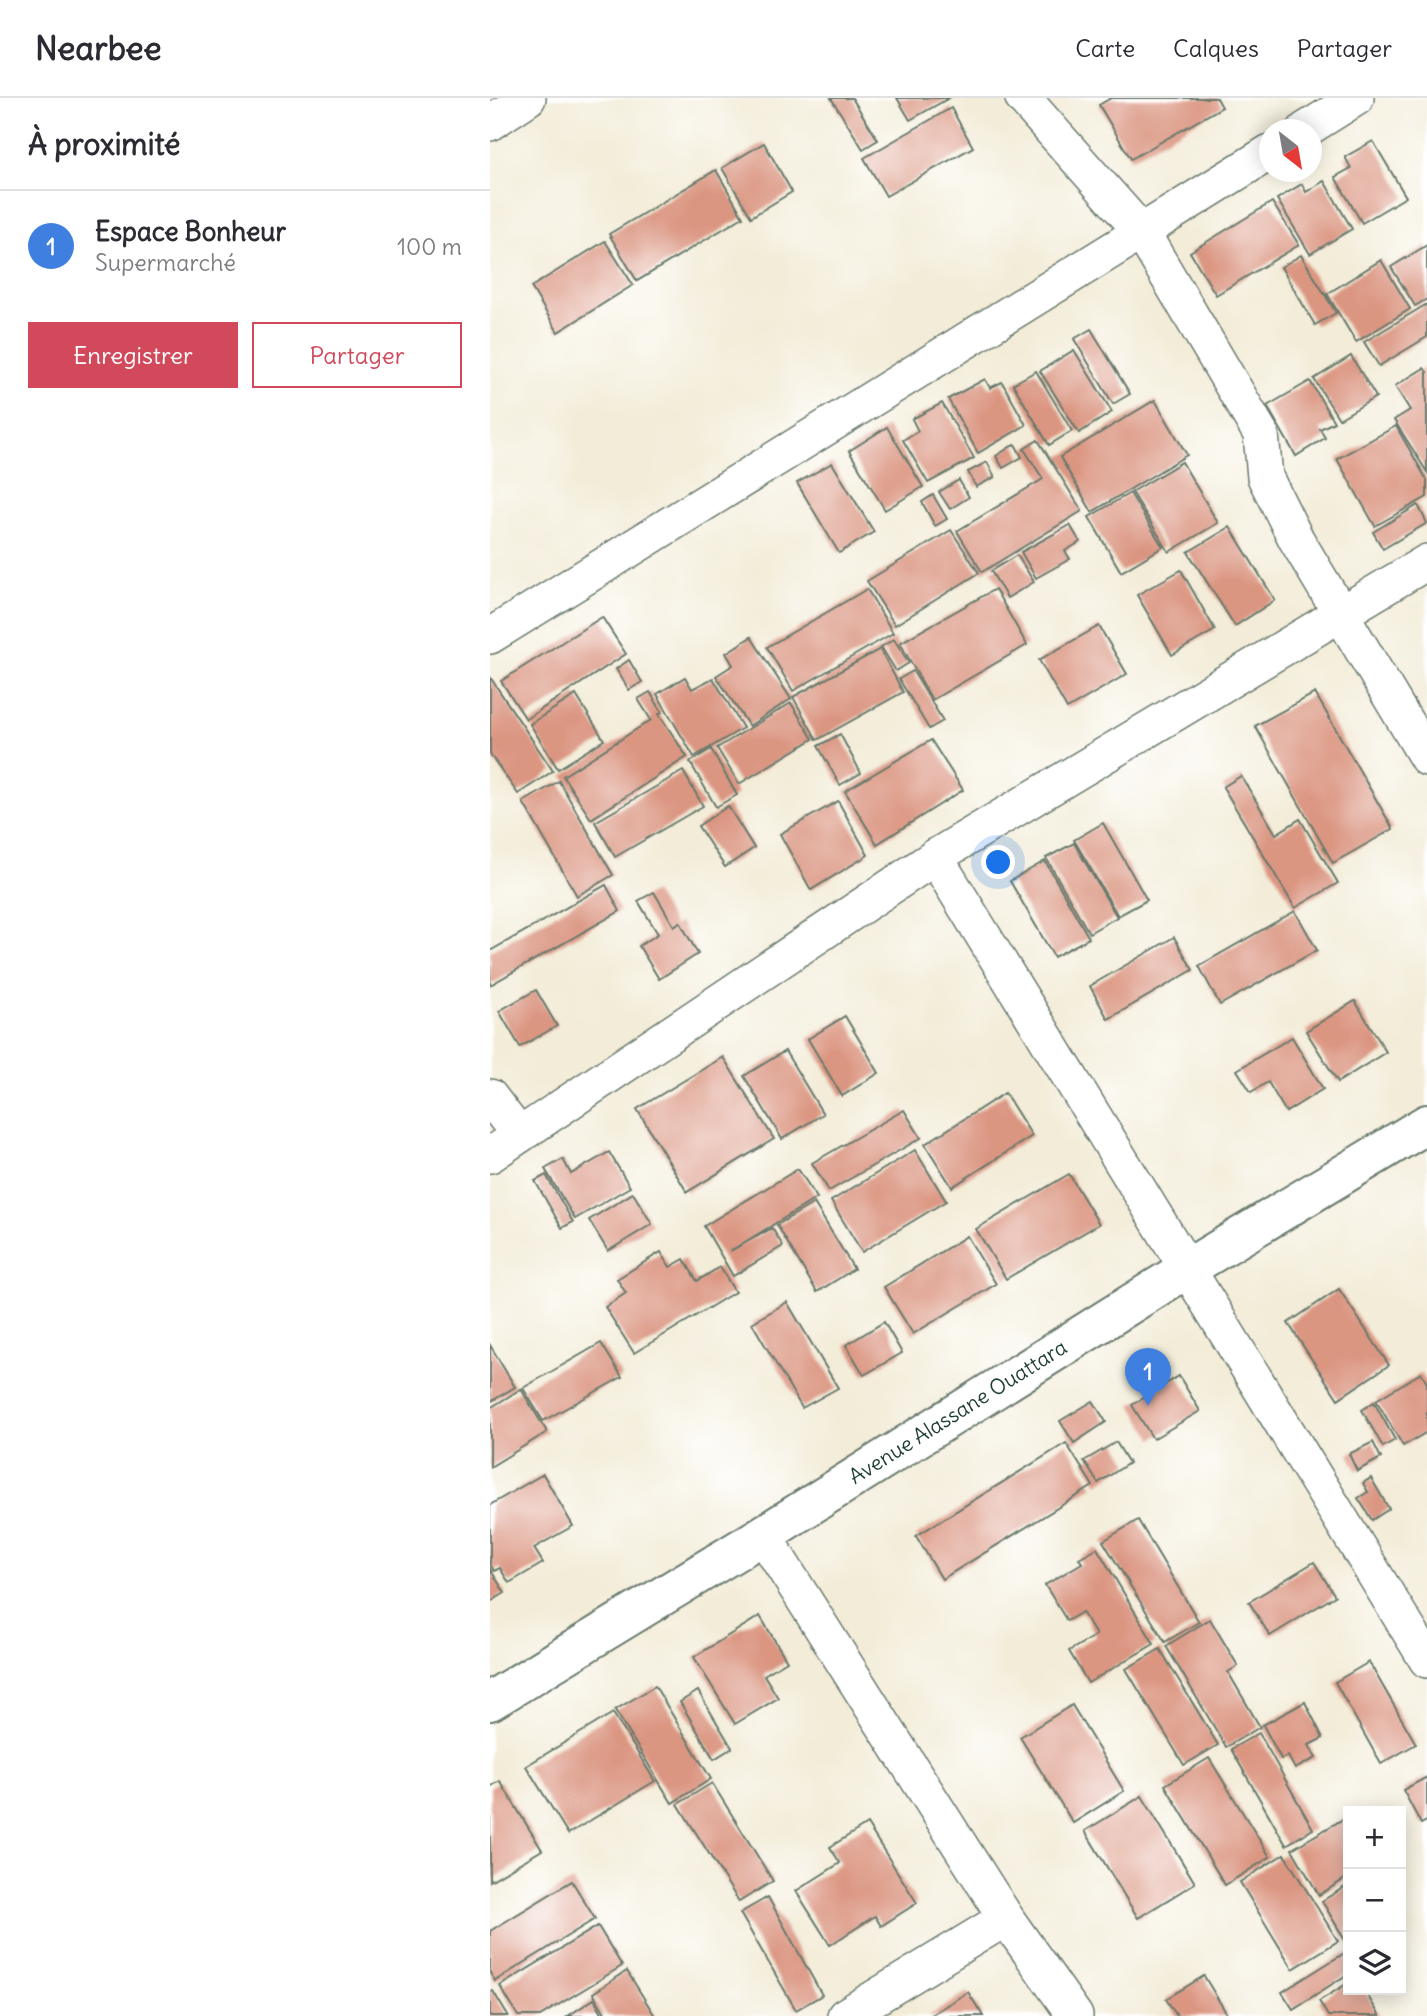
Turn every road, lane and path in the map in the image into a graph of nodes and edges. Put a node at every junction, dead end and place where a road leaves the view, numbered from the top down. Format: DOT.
graph roads {
  1 [pos="528,98"];
  2 [pos="1023,98"];
  3 [pos="1356,98"];
  4 [pos="1322,119"];
  5 [pos="490,123"];
  6 [pos="1259,158"];
  7 [pos="1142,231"];
  8 [pos="1427,562"];
  9 [pos="1342,614"];
  10 [pos="490,636"];
  11 [pos="1427,758"];
  12 [pos="935,857"];
  13 [pos="490,1097"];
  14 [pos="1427,1124"];
  15 [pos="519,1135"];
  16 [pos="490,1155"];
  17 [pos="1188,1268"];
  18 [pos="764,1535"];
  19 [pos="1427,1660"];
  20 [pos="490,1701"];
  21 [pos="1006,1917"];
  22 [pos="845,2016"];
  23 [pos="1075,2016"];
  1 -- 5 [label="street"];
  2 -- 7 [label="street"];
  3 -- 4 [label="street"];
  6 -- 7 [label="street"];
  7 -- 9 [label="street"];
  7 -- 10 [label="street"];
  8 -- 9 [label="street"];
  9 -- 11 [label="street"];
  9 -- 12 [label="street"];
  12 -- 15 [label="street"];
  12 -- 17 [label="street"];
  13 -- 15 [label="street"];
  14 -- 17 [label="street, Avenue Alassane Ouattara"];
  15 -- 16 [label="street"];
  17 -- 18 [label="street, Avenue Alassane Ouattara"];
  17 -- 19 [label="street"];
  18 -- 20 [label="street, Avenue Alassane Ouattara"];
  18 -- 21 [label="street"];
  21 -- 22 [label="street"];
  21 -- 23 [label="street"];
}
